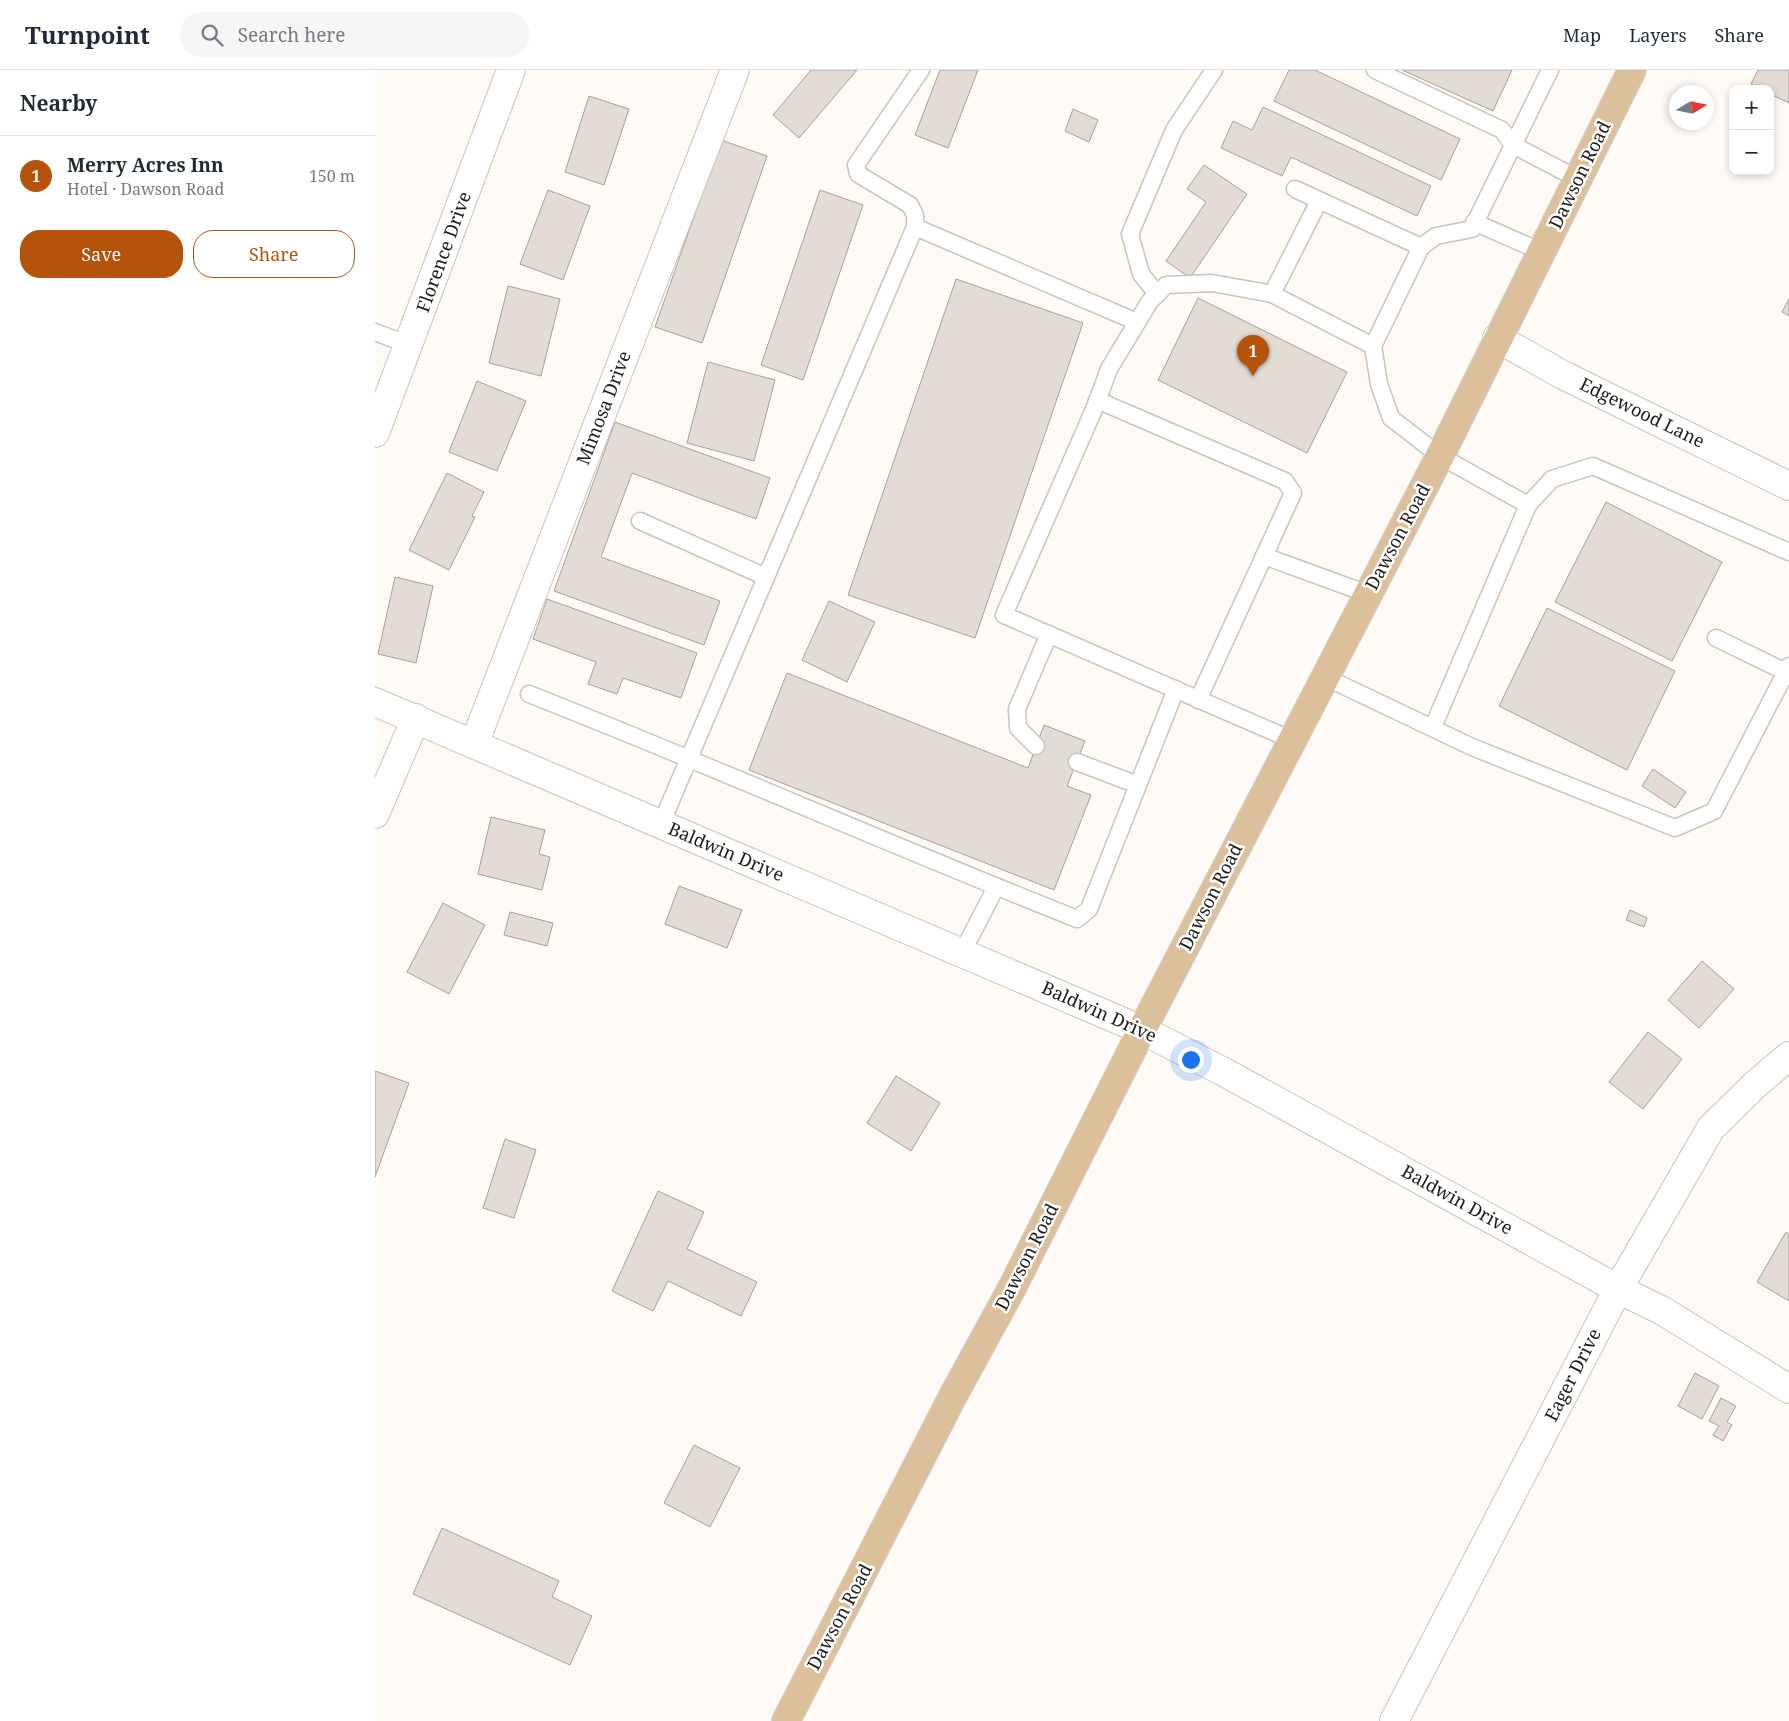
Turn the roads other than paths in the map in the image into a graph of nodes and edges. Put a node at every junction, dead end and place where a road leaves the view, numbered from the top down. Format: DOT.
graph roads {
  1 [pos="511,70"];
  2 [pos="733,70"];
  3 [pos="921,70"];
  4 [pos="1214,70"];
  5 [pos="1375,70"];
  6 [pos="1551,70"];
  7 [pos="1632,70"];
  8 [pos="1513,145"];
  9 [pos="1578,180"];
  10 [pos="1295,189"];
  11 [pos="1319,201"];
  12 [pos="1474,222"];
  13 [pos="915,227"];
  14 [pos="1421,247"];
  15 [pos="1542,252"];
  16 [pos="1157,294"];
  17 [pos="1272,294"];
  18 [pos="1137,322"];
  19 [pos="375,332"];
  20 [pos="1497,338"];
  21 [pos="409,345"];
  22 [pos="1373,346"];
  23 [pos="1097,400"];
  24 [pos="375,433"];
  25 [pos="1440,456"];
  26 [pos="1789,486"];
  27 [pos="1528,505"];
  28 [pos="640,521"];
  29 [pos="1789,552"];
  30 [pos="1264,556"];
  31 [pos="766,577"];
  32 [pos="1368,594"];
  33 [pos="1049,634"];
  34 [pos="1716,638"];
  35 [pos="1787,669"];
  36 [pos="1325,677"];
  37 [pos="1176,690"];
  38 [pos="529,694"];
  39 [pos="1199,700"];
  40 [pos="375,702"];
  41 [pos="416,718"];
  42 [pos="1433,727"];
  43 [pos="1292,740"];
  44 [pos="474,744"];
  45 [pos="1036,746"];
  46 [pos="690,757"];
  47 [pos="1077,762"];
  48 [pos="1138,785"];
  49 [pos="375,814"];
  50 [pos="661,824"];
  51 [pos="996,887"];
  52 [pos="962,952"];
  53 [pos="1142,1030"];
  54 [pos="1789,1056"];
  55 [pos="1618,1289"];
  56 [pos="1789,1389"];
  57 [pos="786,1721"];
  58 [pos="1394,1721"];
  1 -- 21 [label="street, Florence Drive"];
  2 -- 44 [label="street, Mimosa Drive"];
  3 -- 13 [label="lane"];
  4 -- 16 [label="lane"];
  5 -- 8 [label="lane"];
  6 -- 8 [label="lane"];
  7 -- 9 [label="main road, Dawson Road"];
  8 -- 9 [label="lane"];
  8 -- 12 [label="lane"];
  9 -- 15 [label="main road, Dawson Road"];
  10 -- 11 [label="lane"];
  11 -- 14 [label="lane"];
  11 -- 17 [label="lane"];
  12 -- 14 [label="lane"];
  12 -- 15 [label="lane"];
  13 -- 18 [label="lane"];
  13 -- 31 [label="lane"];
  14 -- 22 [label="lane"];
  15 -- 20 [label="main road, Dawson Road"];
  16 -- 17 [label="lane"];
  16 -- 18 [label="lane"];
  17 -- 22 [label="lane"];
  18 -- 23 [label="lane"];
  19 -- 21 [label="lane"];
  20 -- 25 [label="main road, Dawson Road"];
  20 -- 26 [label="street, Edgewood Lane"];
  21 -- 24 [label="street, Florence Drive"];
  22 -- 25 [label="lane"];
  23 -- 30 [label="lane"];
  23 -- 33 [label="lane"];
  25 -- 27 [label="lane"];
  25 -- 32 [label="main road, Dawson Road"];
  27 -- 29 [label="lane"];
  27 -- 42 [label="lane"];
  28 -- 31 [label="lane"];
  30 -- 32 [label="lane"];
  30 -- 39 [label="lane"];
  31 -- 46 [label="lane"];
  32 -- 36 [label="main road, Dawson Road"];
  33 -- 37 [label="lane"];
  33 -- 45 [label="lane"];
  34 -- 35 [label="lane"];
  35 -- 42 [label="lane"];
  36 -- 42 [label="lane"];
  36 -- 43 [label="main road, Dawson Road"];
  37 -- 39 [label="lane"];
  37 -- 48 [label="lane"];
  38 -- 46 [label="lane"];
  39 -- 43 [label="lane"];
  40 -- 41 [label="street, Baldwin Drive"];
  41 -- 44 [label="street, Baldwin Drive"];
  41 -- 49 [label="street"];
  43 -- 53 [label="main road, Dawson Road"];
  44 -- 50 [label="street, Baldwin Drive"];
  46 -- 50 [label="lane"];
  46 -- 51 [label="lane"];
  47 -- 48 [label="lane"];
  48 -- 51 [label="lane"];
  50 -- 52 [label="street, Baldwin Drive"];
  51 -- 52 [label="lane"];
  52 -- 53 [label="street, Baldwin Drive"];
  53 -- 55 [label="street, Baldwin Drive"];
  53 -- 57 [label="main road, Dawson Road"];
  54 -- 55 [label="street, Eager Drive"];
  55 -- 56 [label="street, Baldwin Drive"];
  55 -- 58 [label="street, Eager Drive"];
}
